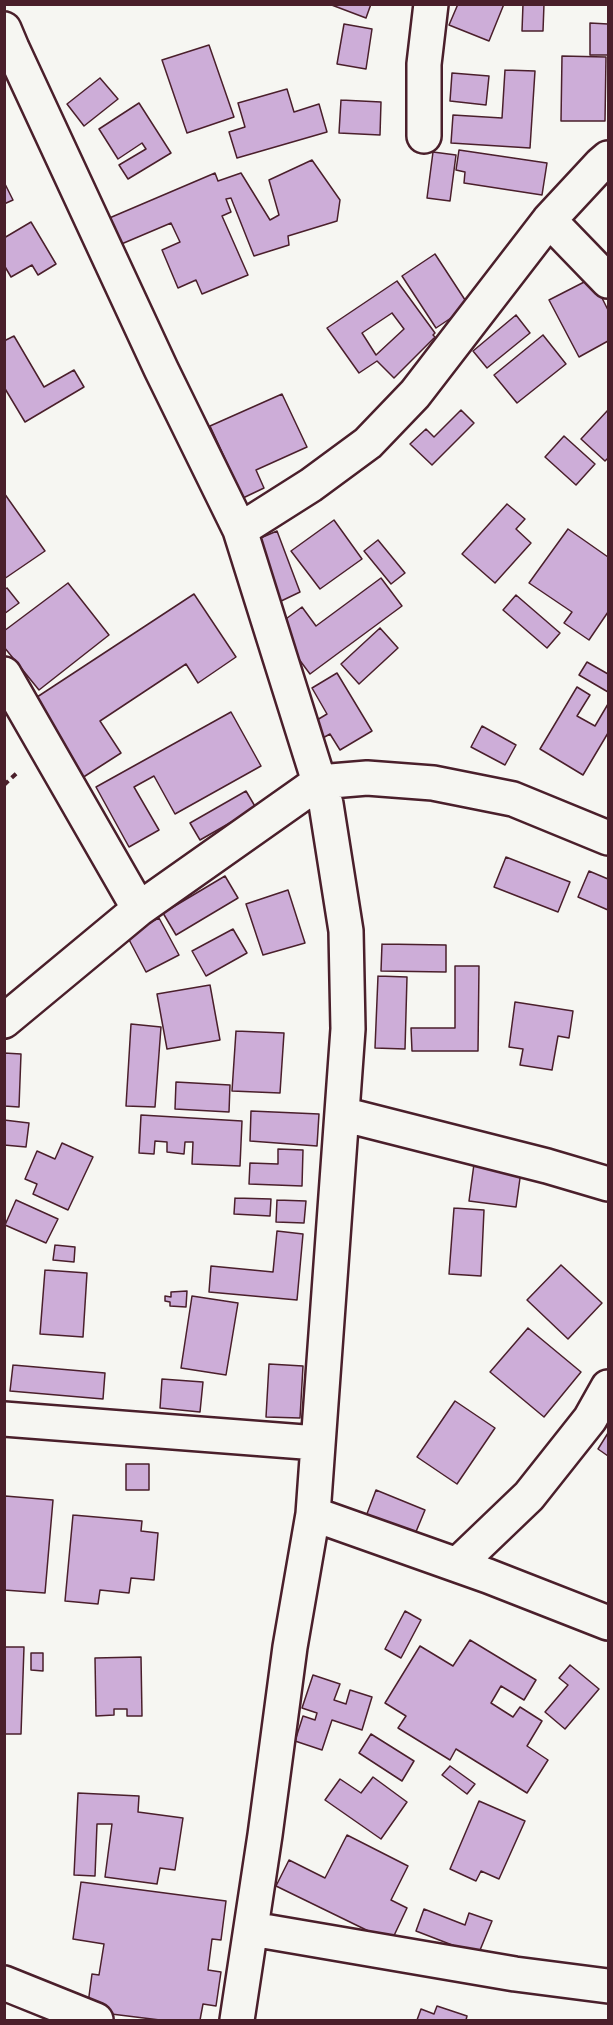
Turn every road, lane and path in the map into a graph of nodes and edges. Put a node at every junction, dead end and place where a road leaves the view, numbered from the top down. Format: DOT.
graph roads {
  1 [pos="430,4"];
  2 [pos="7,42"];
  3 [pos="424,136"];
  4 [pos="609,158"];
  5 [pos="549,220"];
  6 [pos="609,280"];
  7 [pos="240,530"];
  8 [pos="4,674"];
  9 [pos="319,782"];
  10 [pos="609,838"];
  11 [pos="139,909"];
  12 [pos="4,1021"];
  13 [pos="342,1114"];
  14 [pos="609,1184"];
  15 [pos="609,1387"];
  16 [pos="4,1419"];
  17 [pos="317,1443"];
  18 [pos="313,1514"];
  19 [pos="457,1565"];
  20 [pos="609,1623"];
  21 [pos="252,1929"];
  22 [pos="4,1983"];
  23 [pos="609,1986"];
  24 [pos="96,2020"];
  25 [pos="237,2020"];
  1 -- 3 [label="street"];
  2 -- 7 [label="street"];
  4 -- 5 [label="street"];
  5 -- 6 [label="street"];
  5 -- 7 [label="street"];
  7 -- 9 [label="street"];
  8 -- 11 [label="street"];
  9 -- 10 [label="street"];
  9 -- 11 [label="street"];
  9 -- 13 [label="street"];
  11 -- 12 [label="street"];
  13 -- 14 [label="street"];
  13 -- 17 [label="street"];
  15 -- 19 [label="street"];
  16 -- 17 [label="street"];
  17 -- 18 [label="street"];
  18 -- 19 [label="street"];
  18 -- 21 [label="street"];
  19 -- 20 [label="street"];
  21 -- 23 [label="street"];
  21 -- 25 [label="street"];
  22 -- 24 [label="street"];
}
